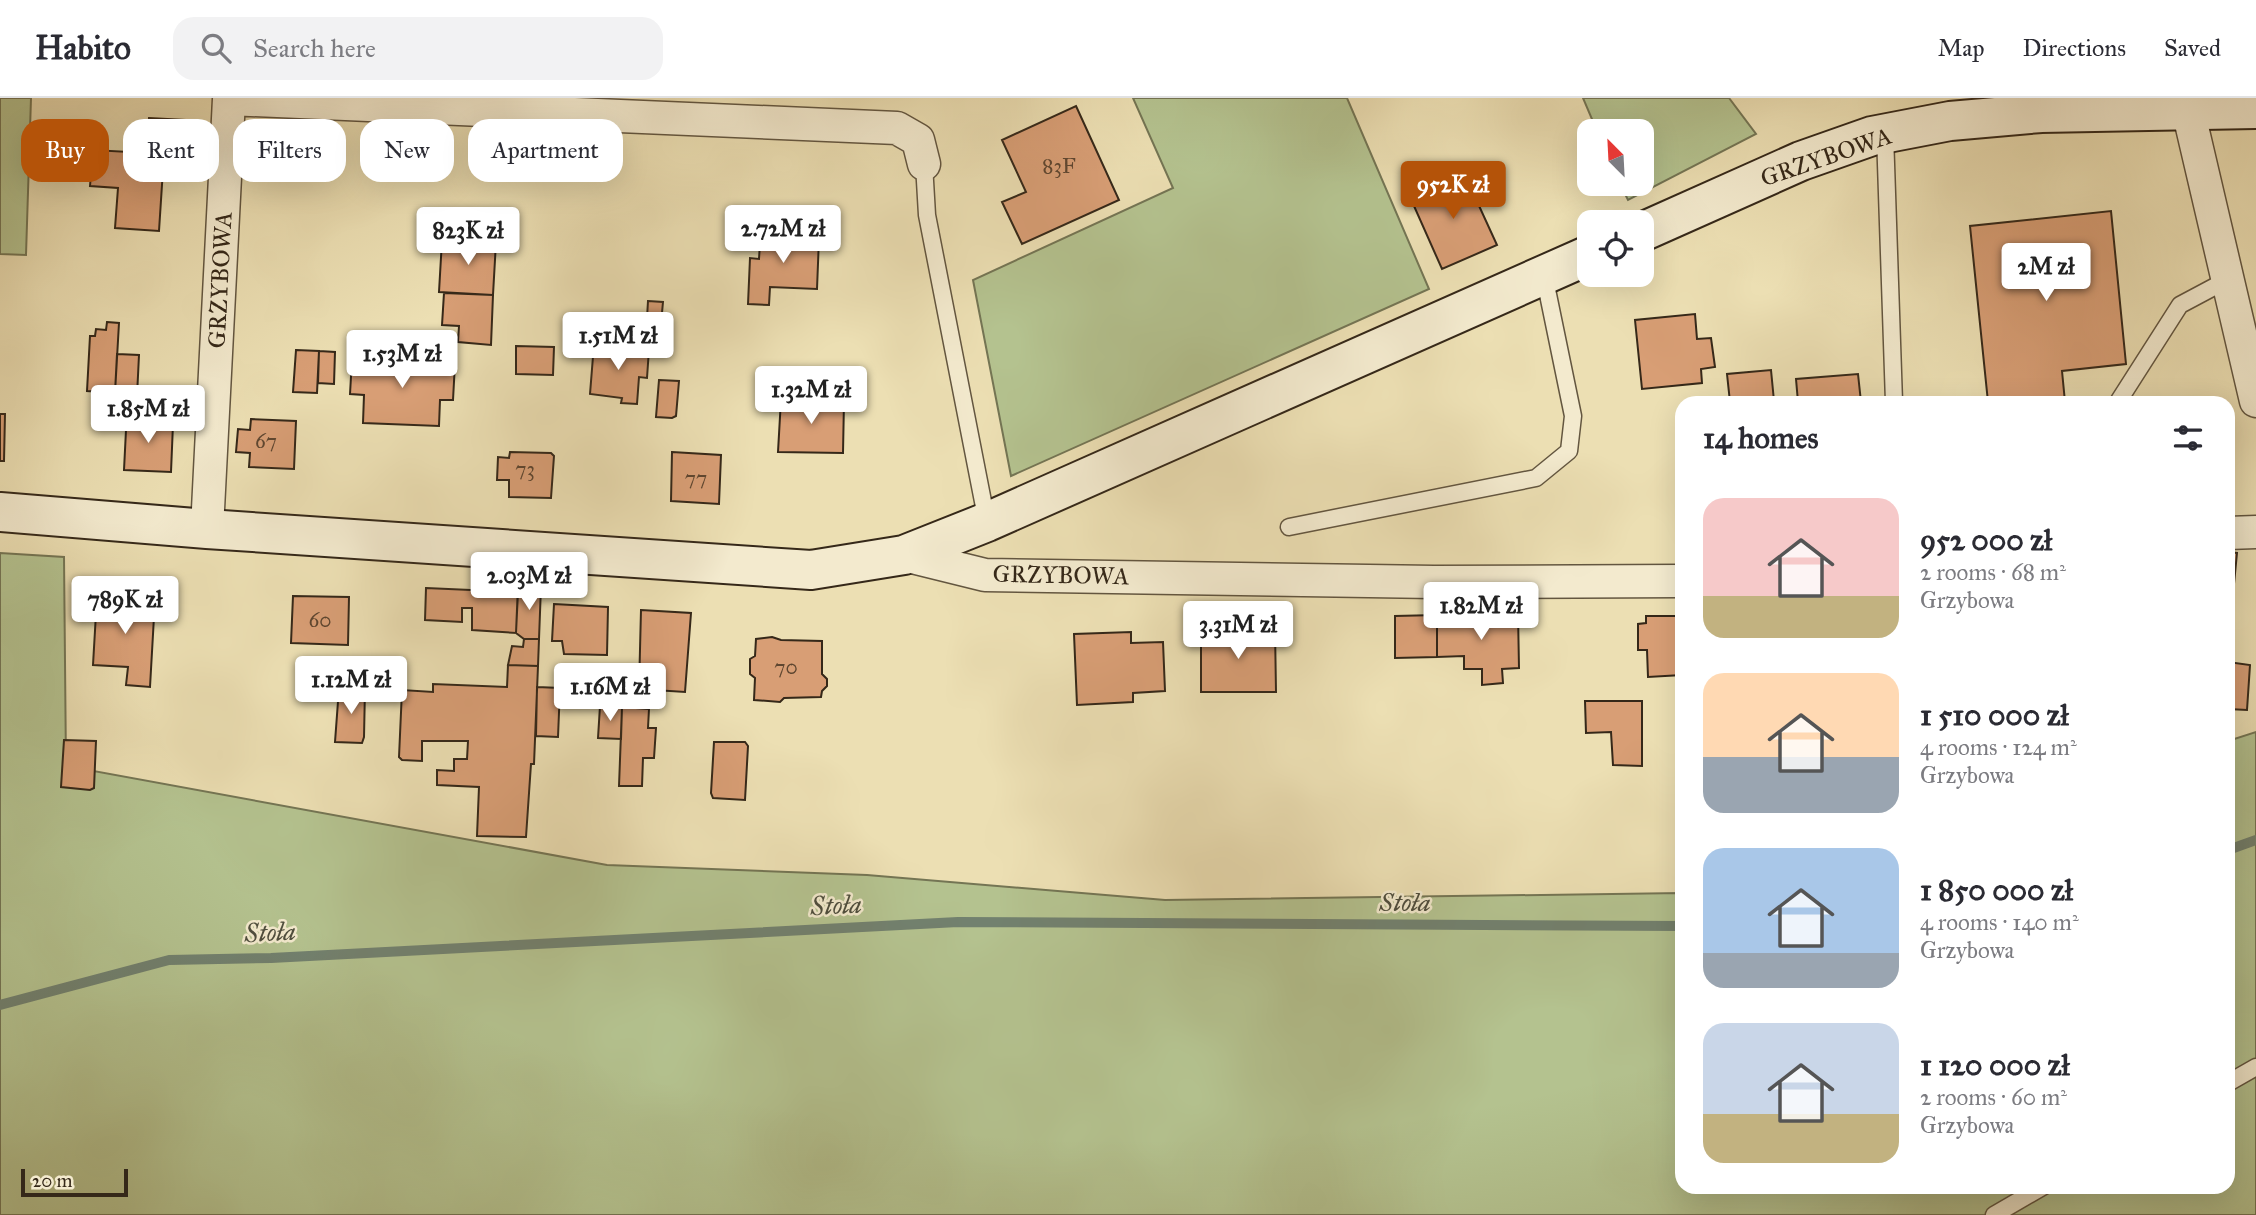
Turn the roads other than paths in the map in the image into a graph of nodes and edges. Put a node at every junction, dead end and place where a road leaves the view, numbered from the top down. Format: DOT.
graph roads {
  1 [pos="717,109"];
  2 [pos="2256,109"];
  3 [pos="2188,110"];
  4 [pos="1885,134"];
  5 [pos="924,164"];
  6 [pos="1654,227"];
  7 [pos="1577,260"];
  8 [pos="1544,275"];
  9 [pos="2227,279"];
  10 [pos="1894,396"];
  11 [pos="2122,396"];
  12 [pos="2256,401"];
  13 [pos="0,512"];
  14 [pos="987,522"];
  15 [pos="1289,527"];
  16 [pos="207,529"];
  17 [pos="2256,532"];
  18 [pos="2235,533"];
  19 [pos="904,555"];
  20 [pos="1675,581"];
  21 [pos="2256,1067"];
  22 [pos="2235,1079"];
  23 [pos="2030,1194"];
  24 [pos="1994,1215"];
  1 -- 5 [label="street, GRZYBOWA"];
  1 -- 16 [label="street, GRZYBOWA"];
  2 -- 3 [label="street, GRZYBOWA"];
  3 -- 4 [label="street, GRZYBOWA"];
  3 -- 9 [label="street"];
  4 -- 6 [label="street, GRZYBOWA"];
  4 -- 10 [label="lane"];
  5 -- 14 [label="lane"];
  7 -- 8 [label="street, GRZYBOWA"];
  8 -- 14 [label="street, GRZYBOWA"];
  8 -- 15 [label="lane"];
  9 -- 11 [label="lane"];
  9 -- 12 [label="street"];
  13 -- 16 [label="street, GRZYBOWA"];
  14 -- 19 [label="street, GRZYBOWA"];
  16 -- 19 [label="street, GRZYBOWA"];
  17 -- 18 [label="street"];
  19 -- 20 [label="street, GRZYBOWA"];
  21 -- 22 [label="lane"];
  23 -- 24 [label="lane"];
}
